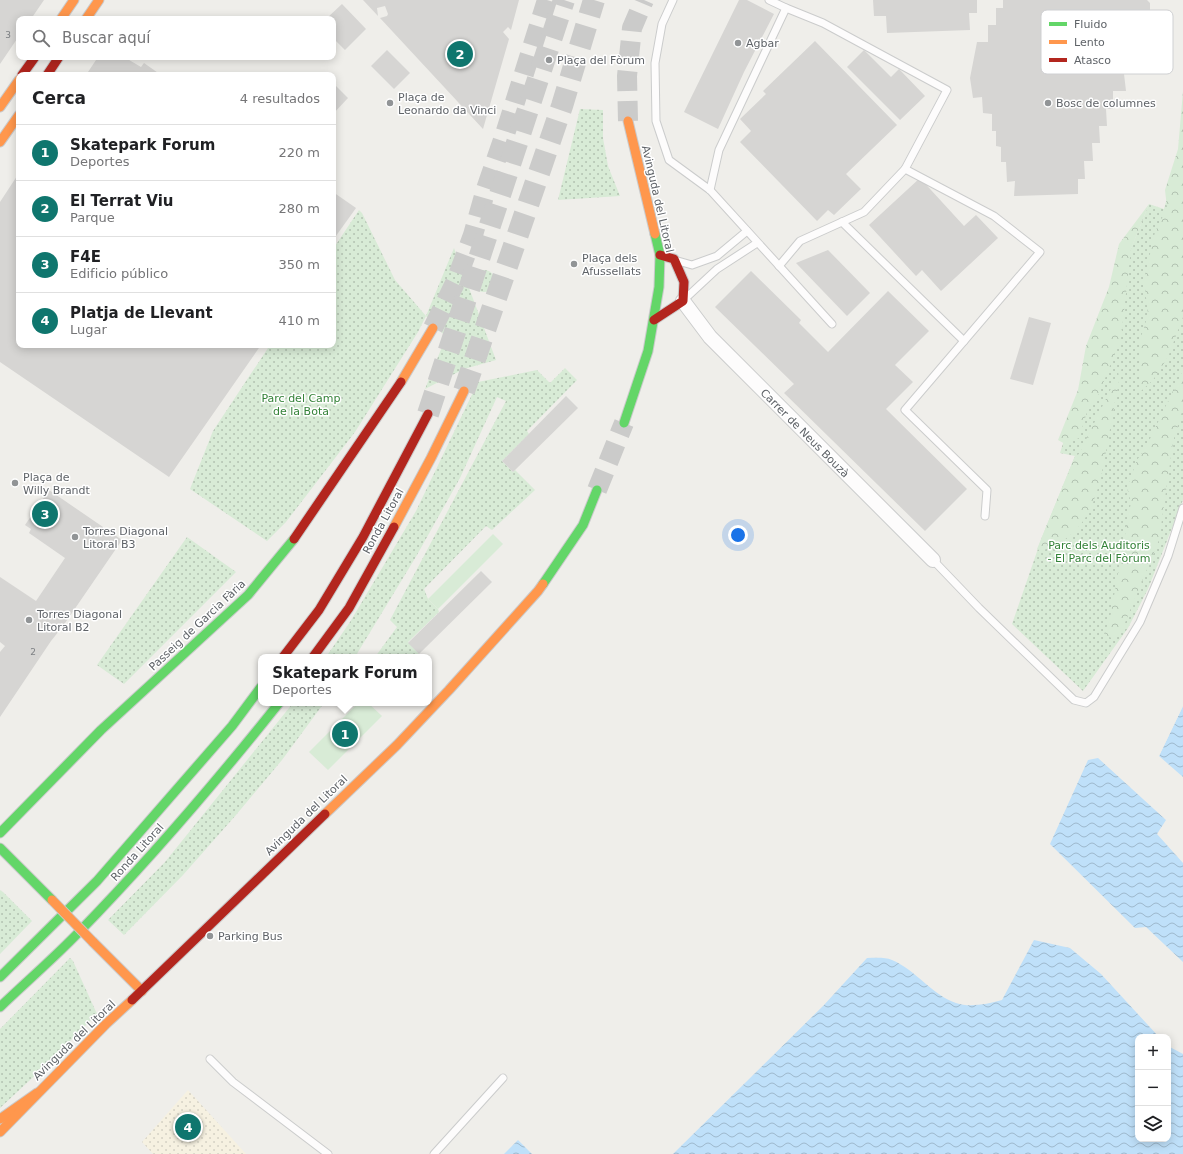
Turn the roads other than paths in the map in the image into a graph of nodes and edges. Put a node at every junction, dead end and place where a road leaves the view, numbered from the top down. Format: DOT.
graph roads {
  1 [pos="74,0"];
  2 [pos="99,0"];
  3 [pos="673,0"];
  4 [pos="769,0"];
  5 [pos="786,8"];
  6 [pos="63,16"];
  7 [pos="88,16"];
  8 [pos="33,60"];
  9 [pos="57,60"];
  10 [pos="24,72"];
  11 [pos="49,72"];
  12 [pos="16,84"];
  13 [pos="0,107"];
  14 [pos="16,119"];
  15 [pos="628,121"];
  16 [pos="0,142"];
  17 [pos="906,169"];
  18 [pos="710,190"];
  19 [pos="842,222"];
  20 [pos="747,231"];
  21 [pos="757,242"];
  22 [pos="660,255"];
  23 [pos="674,259"];
  24 [pos="779,266"];
  25 [pos="683,301"];
  26 [pos="654,320"];
  27 [pos="832,324"];
  28 [pos="433,328"];
  29 [pos="964,341"];
  30 [pos="464,391"];
  31 [pos="428,414"];
  32 [pos="624,423"];
  33 [pos="597,490"];
  34 [pos="1183,508"];
  35 [pos="985,516"];
  36 [pos="933,560"];
  37 [pos="285,654"];
  38 [pos="315,654"];
  39 [pos="258,690"];
  40 [pos="277,706"];
  41 [pos="0,833"];
  42 [pos="0,848"];
  43 [pos="0,977"];
  44 [pos="142,991"];
  45 [pos="0,1007"];
  46 [pos="210,1059"];
  47 [pos="503,1078"];
  48 [pos="37,1093"];
  49 [pos="0,1119"];
  50 [pos="0,1132"];
  51 [pos="328,1154"];
  52 [pos="434,1154"];
  1 -- 6 [label="main road"];
  2 -- 7 [label="main road"];
  3 -- 18 [label="lane"];
  4 -- 5 [label="lane"];
  5 -- 17 [label="lane"];
  5 -- 18 [label="lane"];
  8 -- 10 [label="main road"];
  9 -- 11 [label="main road"];
  12 -- 13 [label="main road"];
  14 -- 16 [label="main road"];
  15 -- 22 [label="main road, Avinguda del Litoral"];
  17 -- 19 [label="lane"];
  17 -- 29 [label="lane"];
  18 -- 20 [label="lane"];
  19 -- 24 [label="lane"];
  19 -- 29 [label="lane"];
  20 -- 21 [label="lane"];
  20 -- 23 [label="lane"];
  21 -- 24 [label="lane"];
  21 -- 25 [label="lane"];
  22 -- 23 [label="main road"];
  22 -- 26 [label="main road, Avinguda del Litoral"];
  23 -- 25 [label="main road"];
  24 -- 27 [label="lane"];
  25 -- 26 [label="main road"];
  25 -- 36 [label="street, Carrer de Neus Bouzà"];
  26 -- 32 [label="main road, Avinguda del Litoral"];
  28 -- 41 [label="main road, Passeig de Garcia Fària"];
  29 -- 35 [label="lane"];
  30 -- 38 [label="main road, Ronda Litoral"];
  31 -- 37 [label="main road, Ronda Litoral"];
  33 -- 44 [label="main road, Avinguda del Litoral"];
  34 -- 36 [label="lane"];
  39 -- 43 [label="main road, Ronda Litoral"];
  40 -- 45 [label="main road, Ronda Litoral"];
  42 -- 44 [label="main road, bridge"];
  44 -- 48 [label="main road, Avinguda del Litoral"];
  46 -- 51 [label="lane"];
  47 -- 52 [label="lane"];
  48 -- 49 [label="main road"];
  48 -- 50 [label="main road, Avinguda del Litoral"];
}
